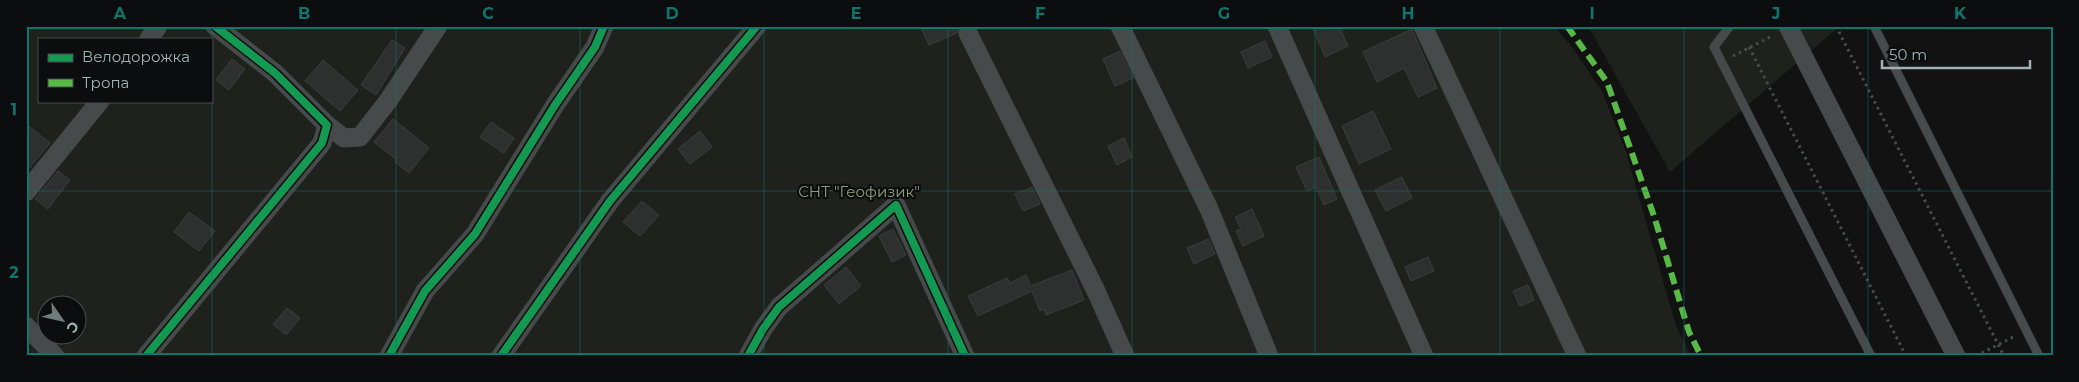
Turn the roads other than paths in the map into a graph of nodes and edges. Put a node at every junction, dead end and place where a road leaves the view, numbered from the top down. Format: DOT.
graph roads {
  1 [pos="158,26"];
  2 [pos="215,26"];
  3 [pos="438,26"];
  4 [pos="604,26"];
  5 [pos="757,26"];
  6 [pos="1120,26"];
  7 [pos="1277,26"];
  8 [pos="1423,26"];
  9 [pos="1730,26"];
  10 [pos="1874,26"];
  11 [pos="1789,27"];
  12 [pos="966,30"];
  13 [pos="151,38"];
  14 [pos="99,102"];
  15 [pos="327,125"];
  16 [pos="26,192"];
  17 [pos="26,326"];
  18 [pos="2038,355"];
  19 [pos="55,356"];
  20 [pos="146,356"];
  21 [pos="389,356"];
  22 [pos="501,356"];
  23 [pos="748,356"];
  24 [pos="965,356"];
  25 [pos="1125,356"];
  26 [pos="1269,356"];
  27 [pos="1424,356"];
  28 [pos="1576,356"];
  29 [pos="1871,356"];
  30 [pos="1956,356"];
  1 -- 13 [label="street"];
  2 -- 15 [label="street"];
  3 -- 15 [label="street"];
  4 -- 21 [label="street"];
  5 -- 22 [label="street"];
  6 -- 26 [label="street"];
  7 -- 27 [label="street"];
  8 -- 28 [label="street"];
  9 -- 29 [label="lane"];
  10 -- 18 [label="lane"];
  11 -- 30 [label="street"];
  12 -- 25 [label="street"];
  14 -- 16 [label="street"];
  15 -- 20 [label="street"];
  17 -- 19 [label="street"];
  23 -- 24 [label="street"];
}
